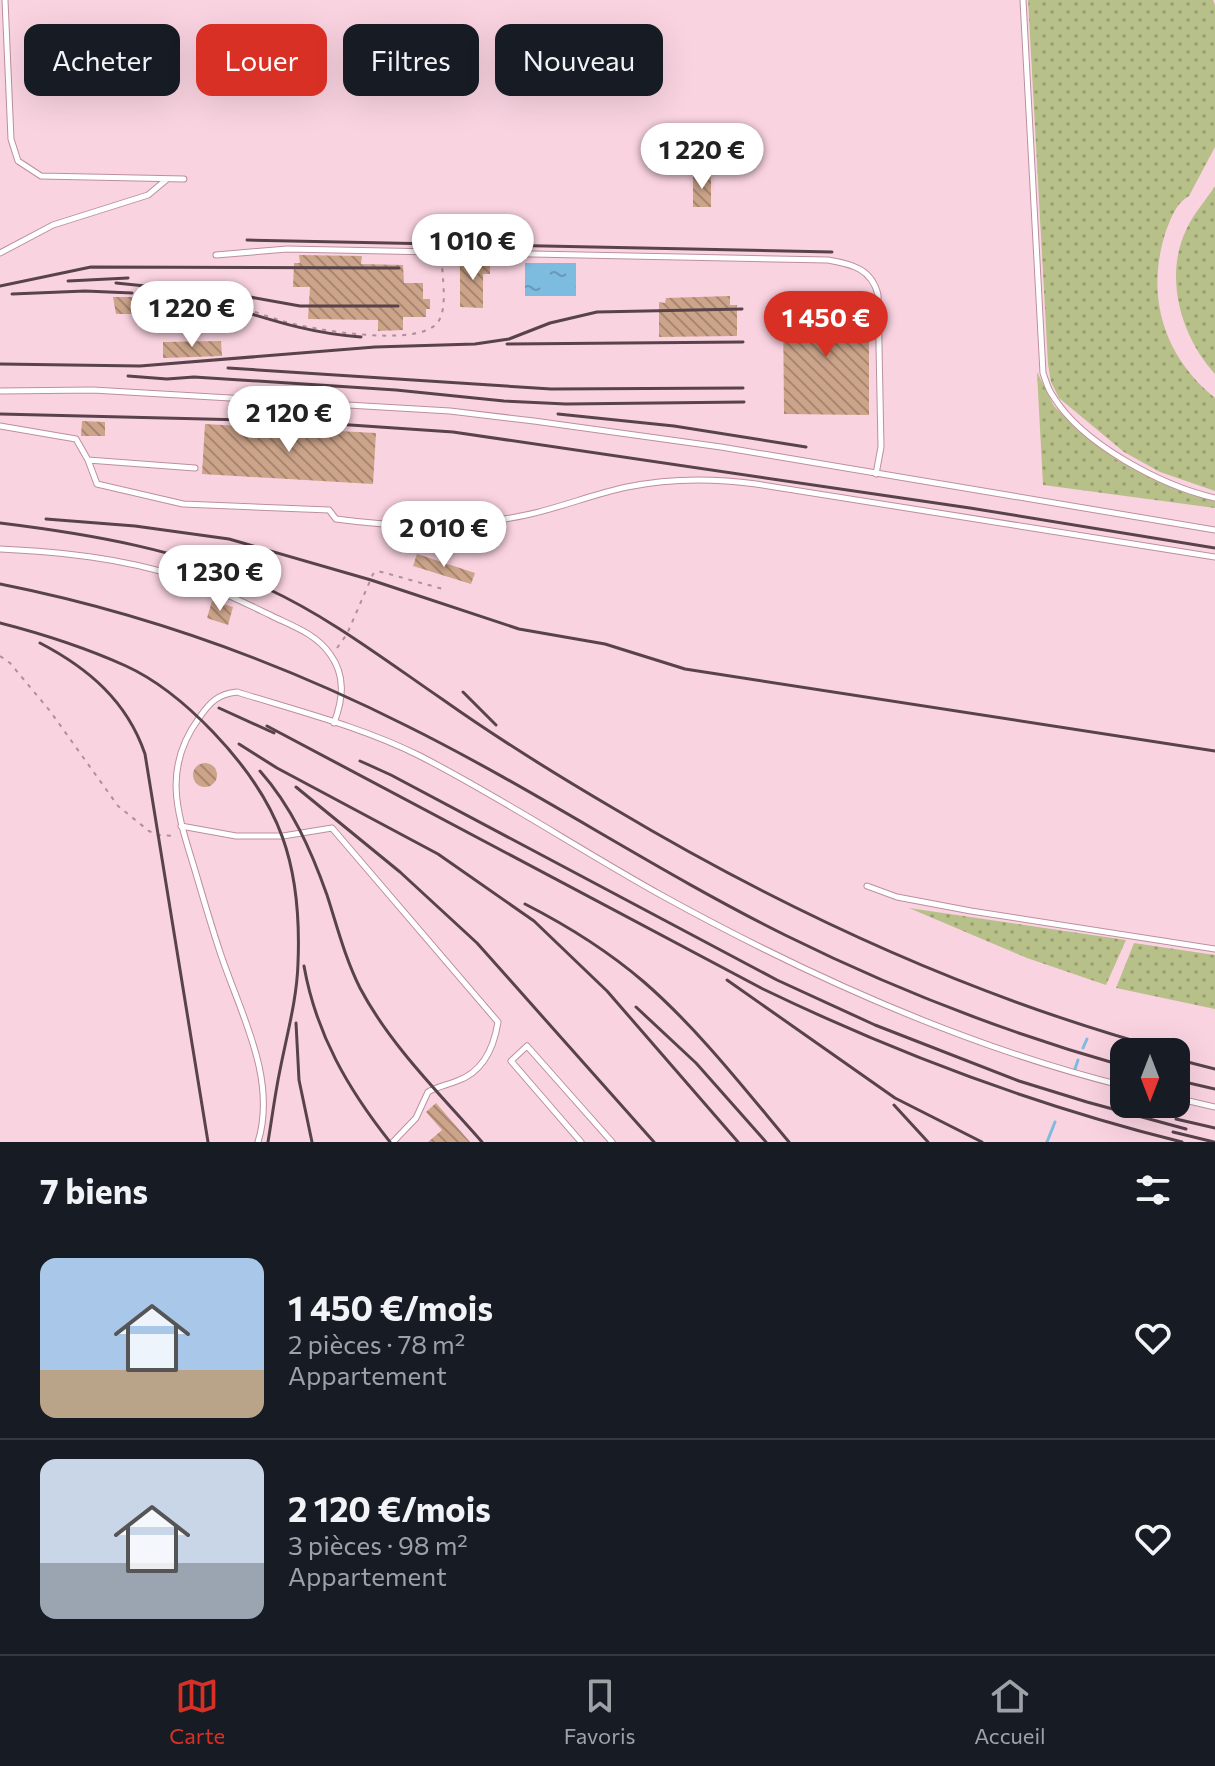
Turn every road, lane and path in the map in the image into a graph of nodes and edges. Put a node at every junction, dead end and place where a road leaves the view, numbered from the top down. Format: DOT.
graph roads {
  1 [pos="5,0"];
  2 [pos="1023,0"];
  3 [pos="167,179"];
  4 [pos="184,179"];
  5 [pos="442,252"];
  6 [pos="0,253"];
  7 [pos="216,255"];
  8 [pos="217,299"];
  9 [pos="0,391"];
  10 [pos="0,426"];
  11 [pos="88,460"];
  12 [pos="195,468"];
  13 [pos="876,474"];
  14 [pos="1215,498"];
  15 [pos="1215,530"];
  16 [pos="0,549"];
  17 [pos="1215,557"];
  18 [pos="443,589"];
  19 [pos="332,655"];
  20 [pos="0,656"];
  21 [pos="334,723"];
  22 [pos="181,826"];
  23 [pos="184,836"];
  24 [pos="867,886"];
  25 [pos="1215,949"];
  26 [pos="1110,1082"];
  27 [pos="1190,1101"];
  28 [pos="1215,1107"];
  29 [pos="258,1142"];
  30 [pos="393,1142"];
  31 [pos="581,1142"];
  32 [pos="612,1142"];
  1 -- 3 [label="lane"];
  2 -- 14 [label="lane"];
  3 -- 4 [label="lane"];
  3 -- 6 [label="lane"];
  5 -- 7 [label="lane"];
  5 -- 8 [label="path"];
  5 -- 13 [label="lane"];
  9 -- 13 [label="lane"];
  10 -- 11 [label="lane"];
  11 -- 12 [label="lane"];
  11 -- 17 [label="lane"];
  13 -- 15 [label="lane"];
  16 -- 19 [label="lane"];
  18 -- 19 [label="path"];
  19 -- 21 [label="lane"];
  20 -- 23 [label="path"];
  21 -- 22 [label="lane"];
  21 -- 26 [label="lane"];
  22 -- 23 [label="lane"];
  22 -- 30 [label="lane"];
  23 -- 29 [label="lane"];
  24 -- 25 [label="lane"];
  27 -- 28 [label="lane"];
  31 -- 32 [label="lane"];
}
